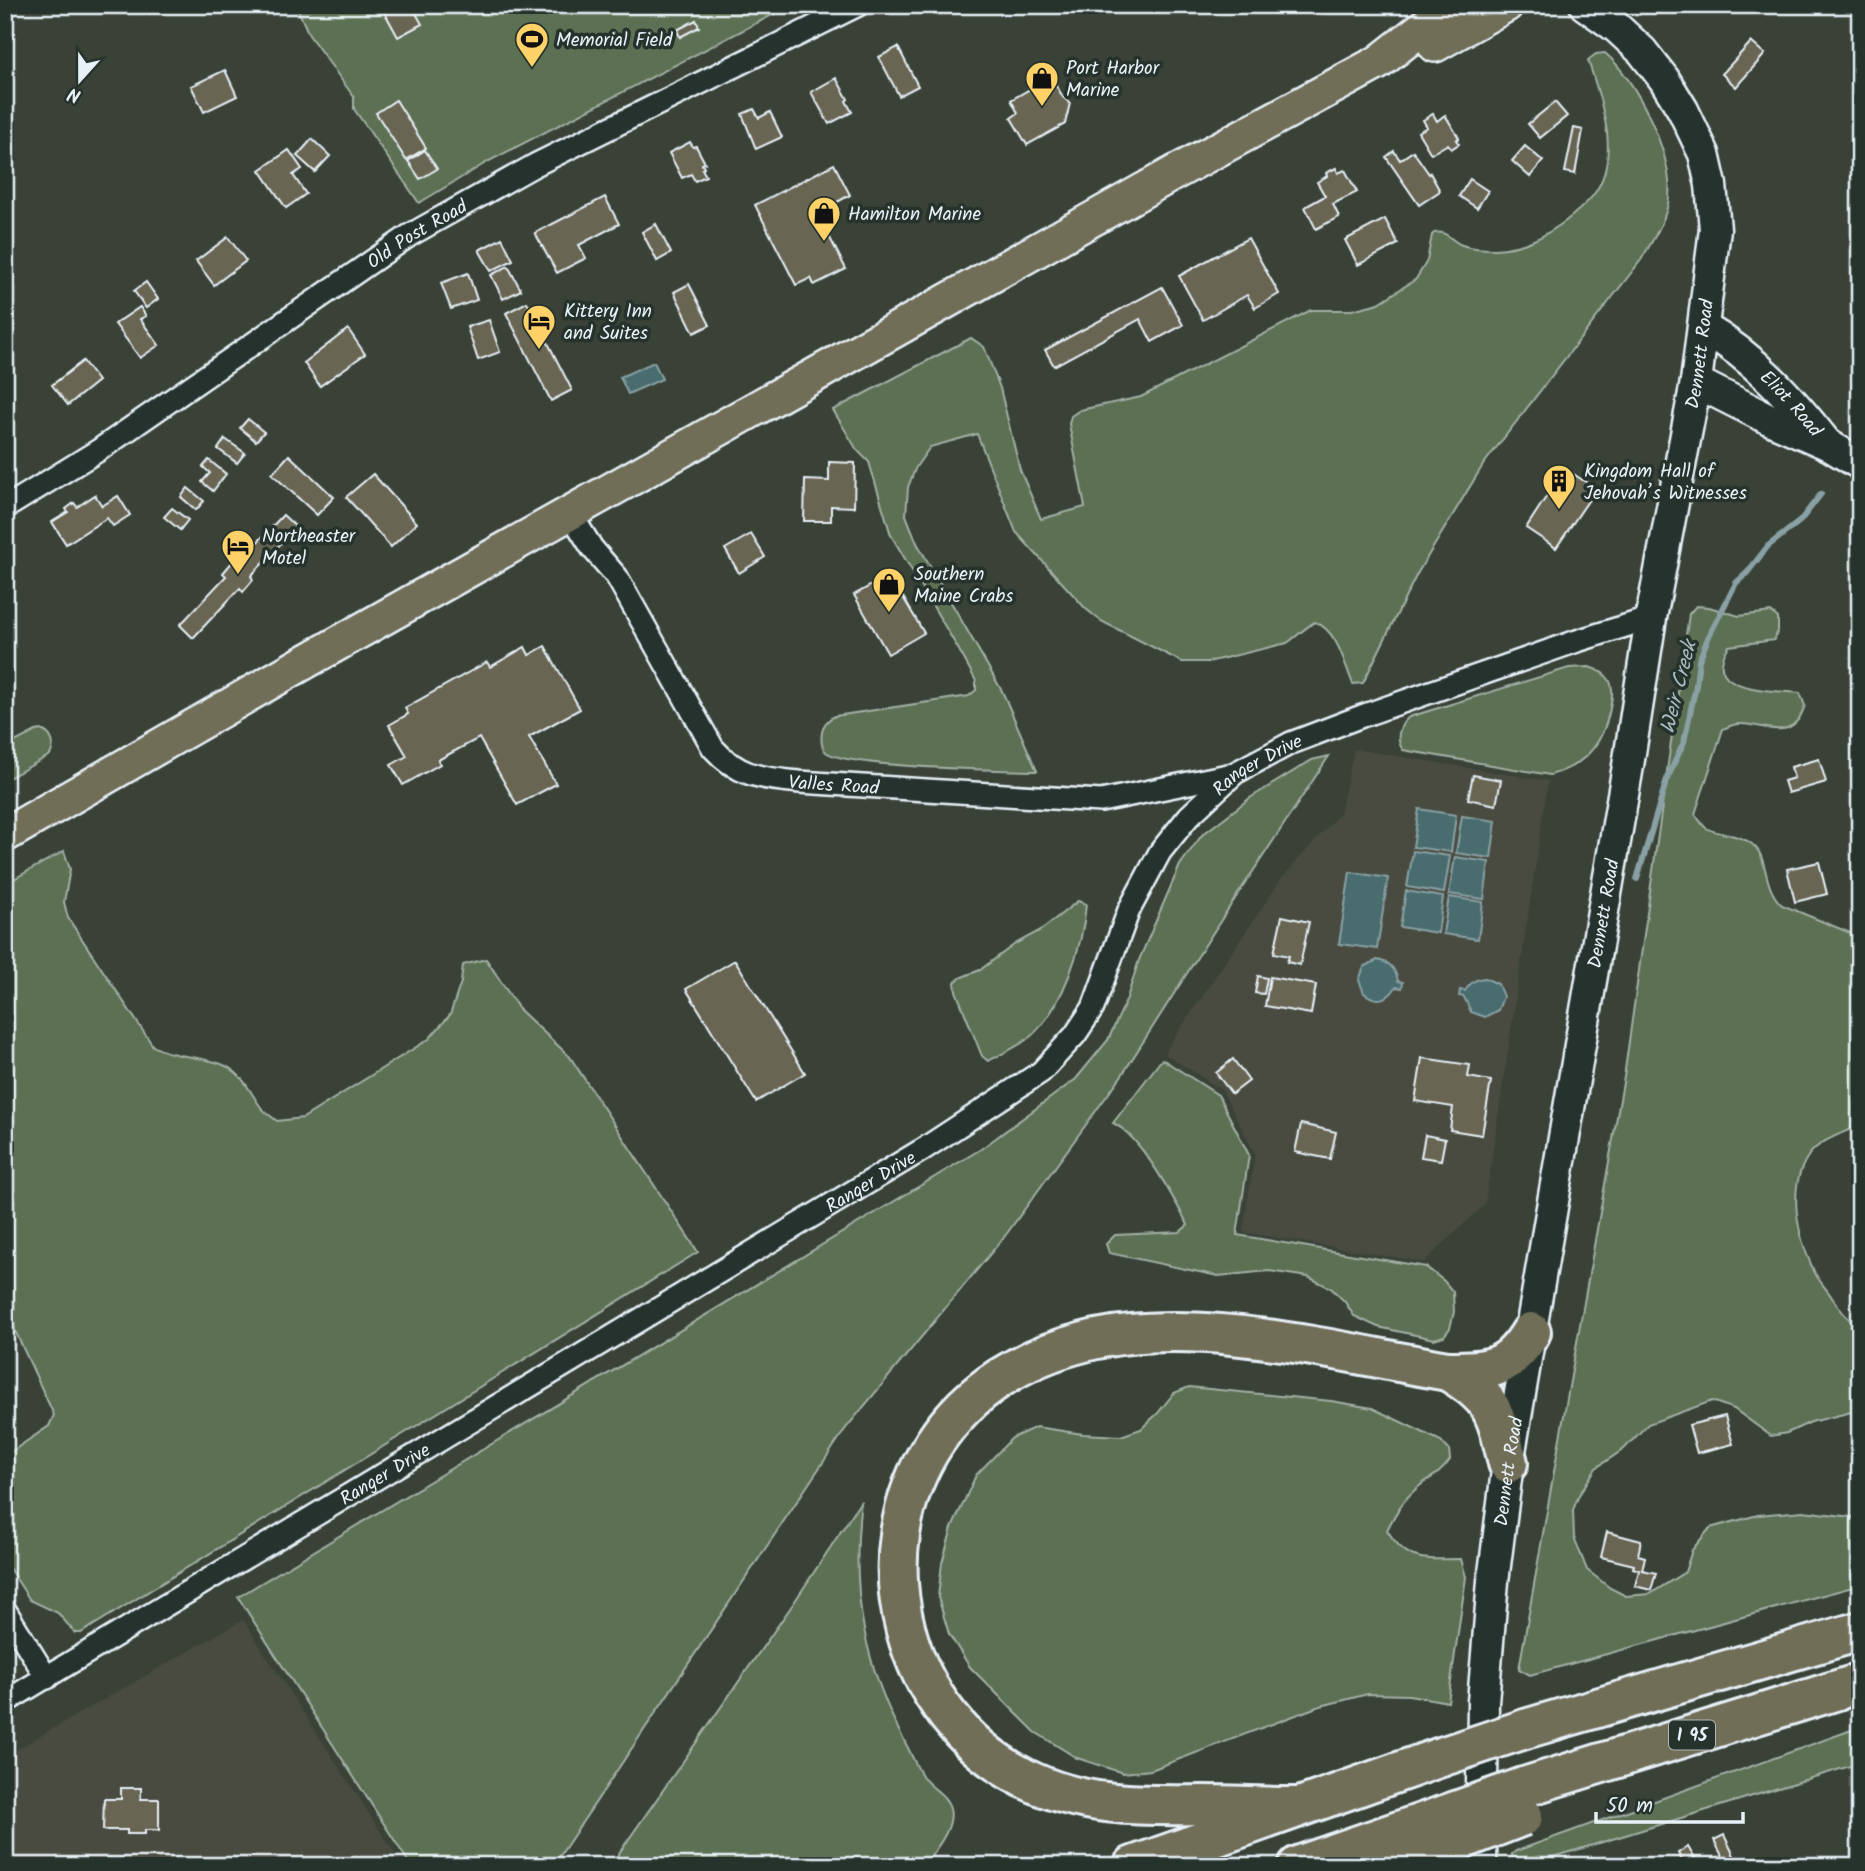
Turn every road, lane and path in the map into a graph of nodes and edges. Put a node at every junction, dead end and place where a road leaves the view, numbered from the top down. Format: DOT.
graph roads {
  1 [pos="858,5"];
  2 [pos="1459,5"];
  3 [pos="1506,5"];
  4 [pos="1585,5"];
  5 [pos="1379,62"];
  6 [pos="1704,328"];
  7 [pos="1696,383"];
  8 [pos="1827,444"];
  9 [pos="1860,464"];
  10 [pos="5,508"];
  11 [pos="570,513"];
  12 [pos="1651,618"];
  13 [pos="1235,773"];
  14 [pos="5,835"];
  15 [pos="1531,1332"];
  16 [pos="1448,1371"];
  17 [pos="1508,1463"];
  18 [pos="5,1610"];
  19 [pos="1860,1631"];
  20 [pos="47,1678"];
  21 [pos="1846,1687"];
  22 [pos="5,1702"];
  23 [pos="1295,1807"];
  24 [pos="1439,1833"];
  25 [pos="1133,1866"];
  26 [pos="1298,1866"];
  27 [pos="1394,1866"];
  28 [pos="1480,1866"];
  1 -- 10 [label="street, Old Post Road"];
  2 -- 5 [label="main road"];
  3 -- 5 [label="main road"];
  4 -- 6 [label="street, Dennett Road"];
  5 -- 11 [label="main road"];
  6 -- 7 [label="street, Dennett Road"];
  6 -- 8 [label="street, Eliot Road"];
  7 -- 8 [label="street, Eliot Road"];
  7 -- 12 [label="street, Dennett Road"];
  8 -- 9 [label="street"];
  11 -- 13 [label="street, Valles Road"];
  11 -- 14 [label="main road"];
  12 -- 13 [label="street, Ranger Drive"];
  12 -- 15 [label="street, Dennett Road"];
  13 -- 20 [label="street, Ranger Drive"];
  15 -- 16 [label="highway"];
  15 -- 17 [label="street, Dennett Road"];
  16 -- 17 [label="highway"];
  16 -- 23 [label="highway"];
  17 -- 28 [label="street, Dennett Road"];
  18 -- 20 [label="street"];
  19 -- 23 [label="highway, bridge"];
  20 -- 22 [label="street, Ranger Drive"];
  21 -- 24 [label="highway, I 95, bridge"];
  23 -- 25 [label="highway"];
  24 -- 26 [label="highway, I 95"];
  24 -- 27 [label="highway"];
}
